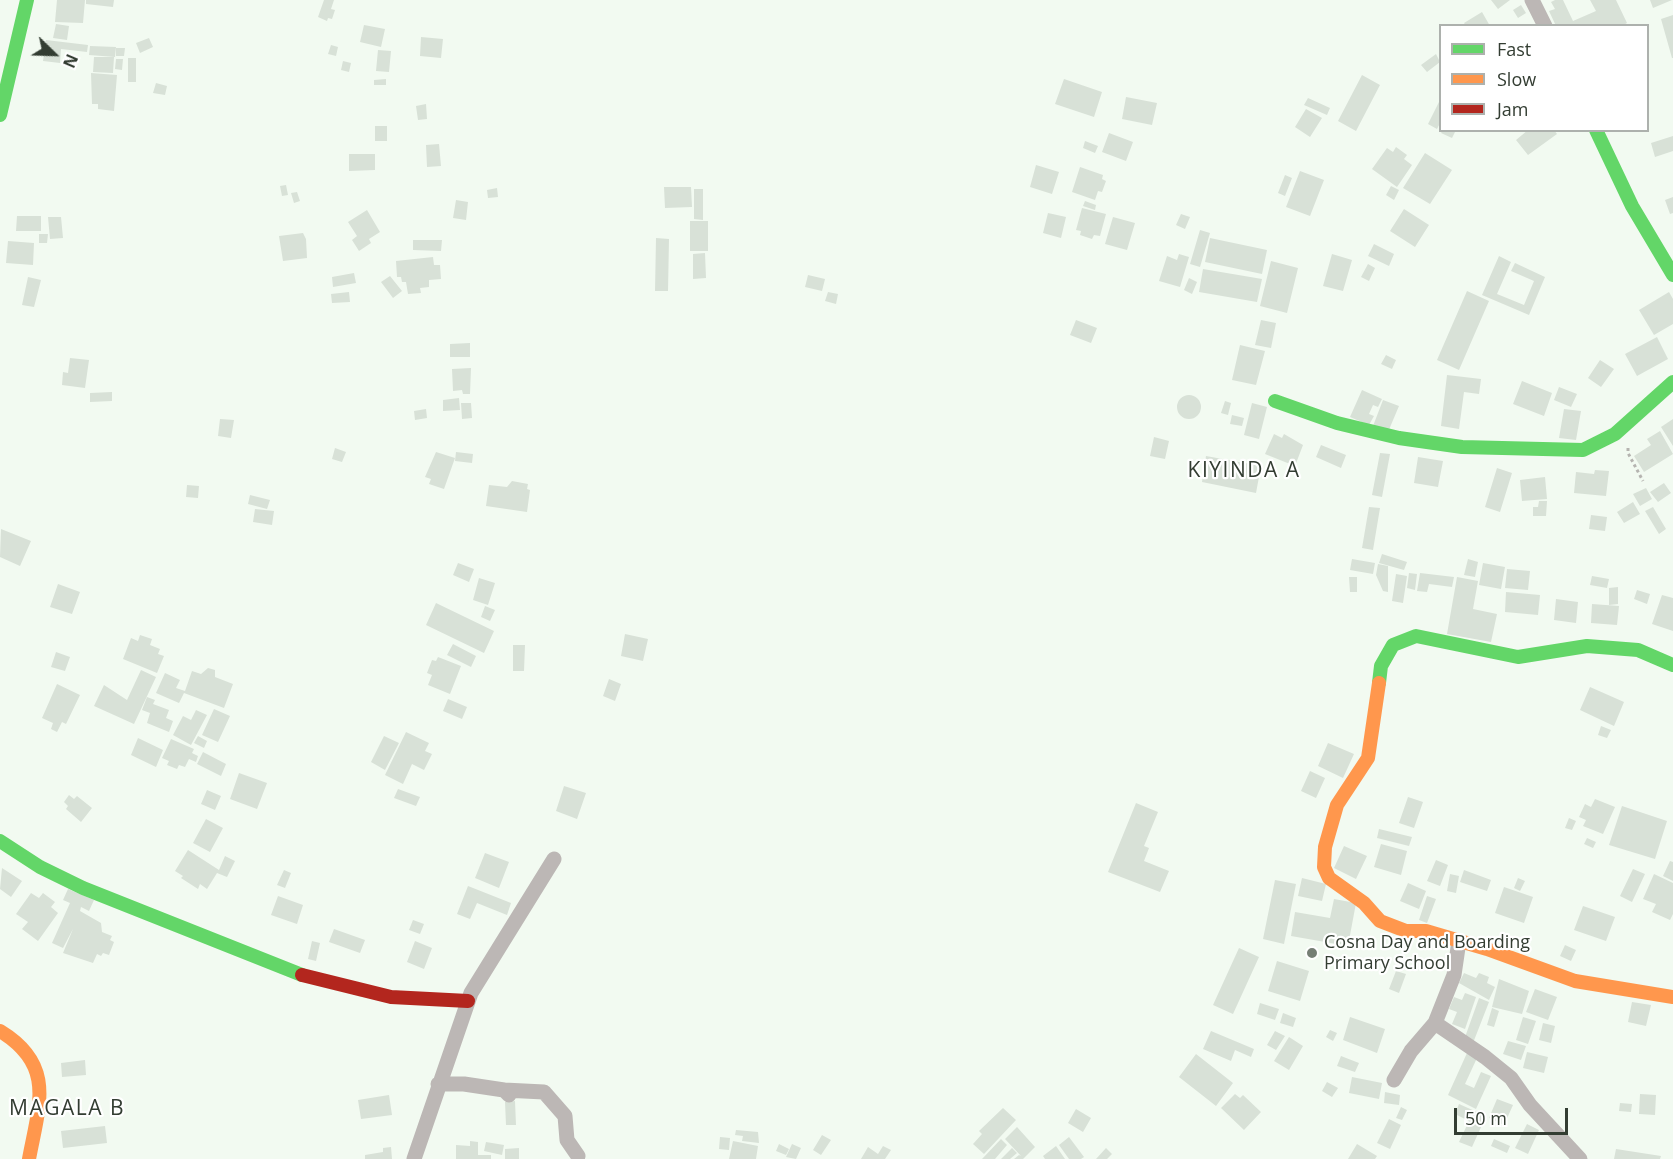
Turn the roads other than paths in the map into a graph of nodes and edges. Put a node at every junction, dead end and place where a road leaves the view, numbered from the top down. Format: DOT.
graph roads {
  1 [pos="27,0"];
  2 [pos="1532,0"];
  3 [pos="1544,24"];
  4 [pos="0,115"];
  5 [pos="1597,132"];
  6 [pos="1673,275"];
  7 [pos="1673,382"];
  8 [pos="1275,401"];
  9 [pos="1673,665"];
  10 [pos="0,842"];
  11 [pos="554,859"];
  12 [pos="1460,941"];
  13 [pos="1673,997"];
  14 [pos="468,1001"];
  15 [pos="1435,1023"];
  16 [pos="0,1031"];
  17 [pos="1394,1080"];
  18 [pos="438,1084"];
  19 [pos="578,1156"];
  20 [pos="29,1159"];
  21 [pos="414,1159"];
  22 [pos="1580,1159"];
  1 -- 4 [label="street"];
  2 -- 3 [label="street"];
  5 -- 6 [label="street"];
  7 -- 8 [label="street"];
  9 -- 12 [label="street"];
  10 -- 14 [label="street"];
  11 -- 14 [label="street"];
  12 -- 13 [label="street"];
  12 -- 15 [label="street"];
  14 -- 18 [label="street"];
  15 -- 17 [label="street"];
  15 -- 22 [label="street"];
  16 -- 20 [label="street"];
  18 -- 19 [label="street"];
  18 -- 21 [label="street"];
}
